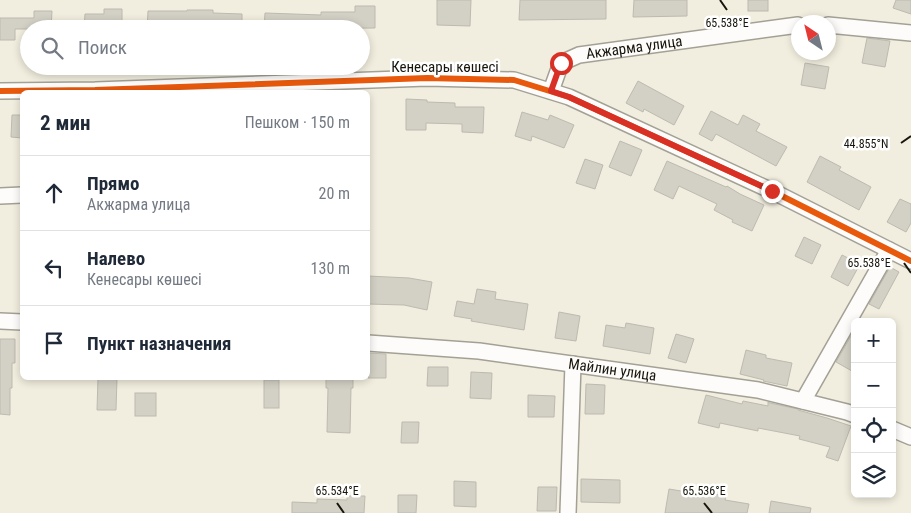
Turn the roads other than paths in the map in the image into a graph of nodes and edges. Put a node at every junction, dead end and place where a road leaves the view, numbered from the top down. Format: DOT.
graph roads {
  1 [pos="791,26"];
  2 [pos="836,26"];
  3 [pos="911,33"];
  4 [pos="95,90"];
  5 [pos="551,91"];
  6 [pos="0,92"];
  7 [pos="20,92"];
  8 [pos="0,196"];
  9 [pos="20,196"];
  10 [pos="889,250"];
  11 [pos="910,258"];
  12 [pos="0,321"];
  13 [pos="20,322"];
  14 [pos="370,343"];
  15 [pos="573,364"];
  16 [pos="803,401"];
  17 [pos="851,414"];
  18 [pos="896,430"];
  19 [pos="911,436"];
  20 [pos="568,513"];
  1 -- 5 [label="street, Акжарма улица"];
  2 -- 3 [label="street"];
  4 -- 5 [label="street, Кенесары көшесі"];
  5 -- 10 [label="street, Кенесары көшесі"];
  6 -- 7 [label="street, Кенесары көшесі"];
  8 -- 9 [label="street"];
  10 -- 11 [label="street, Кенесары көшесі"];
  10 -- 16 [label="street"];
  12 -- 13 [label="street"];
  14 -- 15 [label="street, Майлин улица"];
  15 -- 16 [label="street, Майлин улица"];
  15 -- 20 [label="street"];
  16 -- 17 [label="street, Майлин улица"];
  18 -- 19 [label="street"];
}
